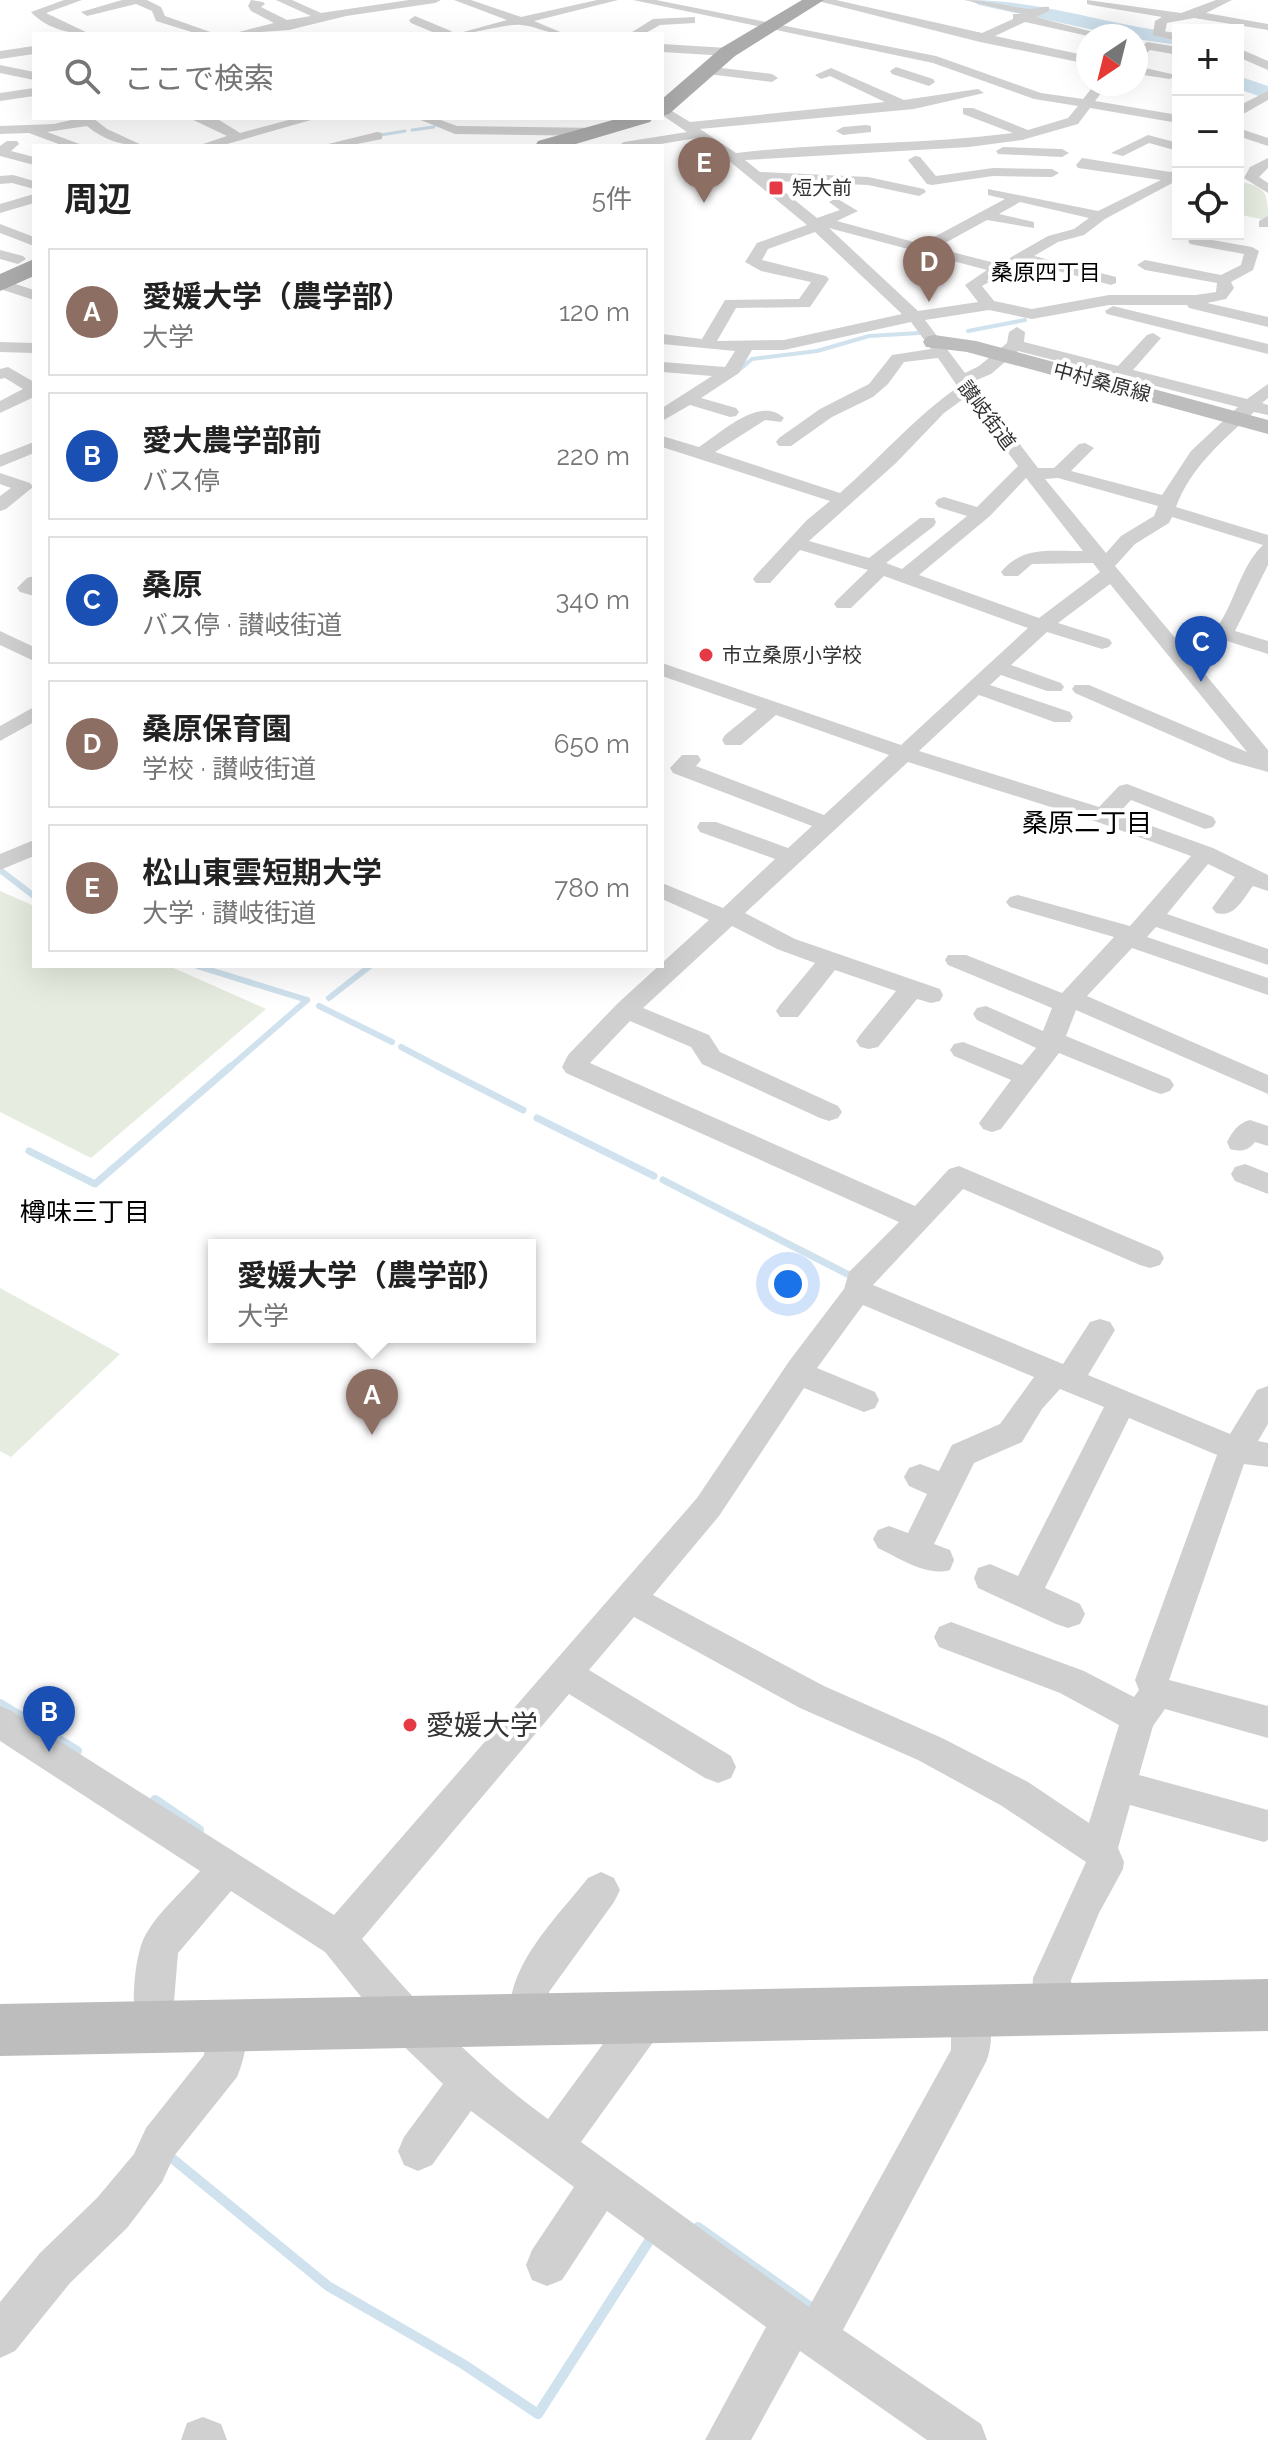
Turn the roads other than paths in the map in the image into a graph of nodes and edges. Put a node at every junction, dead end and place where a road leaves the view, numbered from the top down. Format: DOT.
graph roads {
  1 [pos="138,0"];
  2 [pos="282,0"];
  3 [pos="383,0"];
  4 [pos="435,0"];
  5 [pos="460,0"];
  6 [pos="612,0"];
  7 [pos="639,0"];
  8 [pos="817,0"];
  9 [pos="1153,0"];
  10 [pos="1226,0"];
  11 [pos="965,2"];
  12 [pos="1090,2"];
  13 [pos="520,6"];
  14 [pos="398,7"];
  15 [pos="674,7"];
  16 [pos="262,8"];
  17 [pos="85,9"];
  18 [pos="1131,9"];
  19 [pos="496,12"];
  20 [pos="188,15"];
  21 [pos="645,16"];
  22 [pos="1188,16"];
  23 [pos="1019,17"];
  24 [pos="158,18"];
  25 [pos="318,18"];
  26 [pos="414,20"];
  27 [pos="708,20"];
  28 [pos="1113,20"];
  29 [pos="1262,20"];
  30 [pos="523,21"];
  31 [pos="286,24"];
  32 [pos="63,27"];
  33 [pos="760,30"];
  34 [pos="1076,31"];
  35 [pos="50,32"];
  36 [pos="78,32"];
  37 [pos="204,32"];
  38 [pos="250,32"];
  39 [pos="300,32"];
  40 [pos="442,32"];
  41 [pos="471,32"];
  42 [pos="559,32"];
  43 [pos="639,32"];
  44 [pos="1172,36"];
  45 [pos="983,37"];
  46 [pos="1022,45"];
  47 [pos="1148,46"];
  48 [pos="664,48"];
  49 [pos="664,49"];
  50 [pos="32,50"];
  51 [pos="1172,50"];
  52 [pos="728,52"];
  53 [pos="1057,53"];
  54 [pos="0,55"];
  55 [pos="1003,55"];
  56 [pos="1076,55"];
  57 [pos="1244,55"];
  58 [pos="1076,59"];
  59 [pos="936,60"];
  60 [pos="1148,63"];
  61 [pos="1039,64"];
  62 [pos="1268,66"];
  63 [pos="32,67"];
  64 [pos="964,67"];
  65 [pos="0,69"];
  66 [pos="15,70"];
  67 [pos="704,70"];
  68 [pos="1148,70"];
  69 [pos="1172,70"];
  70 [pos="896,71"];
  71 [pos="1172,71"];
  72 [pos="32,75"];
  73 [pos="821,75"];
  74 [pos="772,78"];
  75 [pos="931,81"];
  76 [pos="903,85"];
  77 [pos="862,86"];
  78 [pos="838,91"];
  79 [pos="32,92"];
  80 [pos="1268,95"];
  81 [pos="1092,96"];
  82 [pos="0,97"];
  83 [pos="1253,102"];
  84 [pos="901,104"];
  85 [pos="1268,104"];
  86 [pos="664,107"];
  87 [pos="1244,109"];
  88 [pos="664,110"];
  89 [pos="1081,110"];
  90 [pos="968,111"];
  91 [pos="1153,115"];
  92 [pos="1244,116"];
  93 [pos="1172,118"];
  94 [pos="1253,118"];
  95 [pos="44,120"];
  96 [pos="87,120"];
  97 [pos="206,120"];
  98 [pos="216,120"];
  99 [pos="291,120"];
  100 [pos="427,120"];
  101 [pos="532,120"];
  102 [pos="570,120"];
  103 [pos="637,120"];
  104 [pos="211,121"];
  105 [pos="834,121"];
  106 [pos="24,124"];
  107 [pos="804,124"];
  108 [pos="866,129"];
  109 [pos="0,130"];
  110 [pos="496,130"];
  111 [pos="693,130"];
  112 [pos="1028,134"];
  113 [pos="1244,134"];
  114 [pos="369,135"];
  115 [pos="235,136"];
  116 [pos="554,138"];
  117 [pos="1268,142"];
  118 [pos="12,144"];
  119 [pos="73,144"];
  120 [pos="132,144"];
  121 [pos="210,144"];
  122 [pos="253,144"];
  123 [pos="335,144"];
  124 [pos="633,144"];
  125 [pos="1172,145"];
  126 [pos="859,149"];
  127 [pos="1062,153"];
  128 [pos="1118,153"];
  129 [pos="736,159"];
  130 [pos="32,160"];
  131 [pos="915,160"];
  132 [pos="1087,161"];
  133 [pos="1262,165"];
  134 [pos="1052,173"];
  135 [pos="1172,175"];
  136 [pos="757,176"];
  137 [pos="1110,177"];
  138 [pos="1172,178"];
  139 [pos="0,180"];
  140 [pos="32,184"];
  141 [pos="1157,187"];
  142 [pos="1268,189"];
  143 [pos="919,192"];
  144 [pos="993,192"];
  145 [pos="1017,198"];
  146 [pos="836,202"];
  147 [pos="971,205"];
  148 [pos="1075,210"];
  149 [pos="991,212"];
  150 [pos="1100,216"];
  151 [pos="1056,222"];
  152 [pos="32,224"];
  153 [pos="818,224"];
  154 [pos="1029,225"];
  155 [pos="6,234"];
  156 [pos="1210,240"];
  157 [pos="1226,240"];
  158 [pos="32,241"];
  159 [pos="1195,241"];
  160 [pos="924,248"];
  161 [pos="1037,248"];
  162 [pos="0,254"];
  163 [pos="1021,257"];
  164 [pos="0,261"];
  165 [pos="26,263"];
  166 [pos="1100,264"];
  167 [pos="1145,265"];
  168 [pos="1249,265"];
  169 [pos="0,268"];
  170 [pos="1268,268"];
  171 [pos="1000,269"];
  172 [pos="1111,280"];
  173 [pos="0,284"];
  174 [pos="1222,288"];
  175 [pos="32,294"];
  176 [pos="1084,304"];
  177 [pos="989,305"];
  178 [pos="1268,308"];
  179 [pos="1032,314"];
  180 [pos="783,317"];
  181 [pos="915,317"];
  182 [pos="1268,322"];
  183 [pos="1158,331"];
  184 [pos="664,339"];
  185 [pos="924,341"];
  186 [pos="707,345"];
  187 [pos="746,346"];
  188 [pos="772,346"];
  189 [pos="0,347"];
  190 [pos="32,348"];
  191 [pos="1268,349"];
  192 [pos="1009,350"];
  193 [pos="816,353"];
  194 [pos="664,367"];
  195 [pos="1123,371"];
  196 [pos="728,372"];
  197 [pos="0,374"];
  198 [pos="963,385"];
  199 [pos="32,388"];
  200 [pos="1268,389"];
  201 [pos="32,390"];
  202 [pos="688,399"];
  203 [pos="0,408"];
  204 [pos="1251,411"];
  205 [pos="730,412"];
  206 [pos="664,413"];
  207 [pos="775,418"];
  208 [pos="1268,427"];
  209 [pos="664,442"];
  210 [pos="812,444"];
  211 [pos="32,448"];
  212 [pos="1085,448"];
  213 [pos="701,454"];
  214 [pos="0,462"];
  215 [pos="1029,470"];
  216 [pos="1059,473"];
  217 [pos="1120,473"];
  218 [pos="0,478"];
  219 [pos="1175,485"];
  220 [pos="841,499"];
  221 [pos="944,503"];
  222 [pos="1168,506"];
  223 [pos="6,509"];
  224 [pos="980,514"];
  225 [pos="927,522"];
  226 [pos="1267,541"];
  227 [pos="796,543"];
  228 [pos="1106,565"];
  229 [pos="876,567"];
  230 [pos="1011,572"];
  231 [pos="905,577"];
  232 [pos="763,579"];
  233 [pos="1245,596"];
  234 [pos="1268,602"];
  235 [pos="844,604"];
  236 [pos="1042,626"];
  237 [pos="1223,633"];
  238 [pos="0,637"];
  239 [pos="1102,643"];
  240 [pos="1268,648"];
  241 [pos="32,654"];
  242 [pos="1183,659"];
  243 [pos="997,667"];
  244 [pos="664,671"];
  245 [pos="976,687"];
  246 [pos="1054,687"];
  247 [pos="1082,689"];
  248 [pos="773,707"];
  249 [pos="32,714"];
  250 [pos="1062,717"];
  251 [pos="0,735"];
  252 [pos="733,740"];
  253 [pos="906,753"];
  254 [pos="690,760"];
  255 [pos="1268,764"];
  256 [pos="1168,807"];
  257 [pos="1103,816"];
  258 [pos="1205,822"];
  259 [pos="829,825"];
  260 [pos="708,827"];
  261 [pos="1146,831"];
  262 [pos="1205,853"];
  263 [pos="793,858"];
  264 [pos="1258,880"];
  265 [pos="664,891"];
  266 [pos="1018,902"];
  267 [pos="1224,908"];
  268 [pos="729,918"];
  269 [pos="1138,930"];
  270 [pos="1268,957"];
  271 [pos="830,960"];
  272 [pos="957,960"];
  273 [pos="1268,987"];
  274 [pos="1068,1001"];
  275 [pos="626,1010"];
  276 [pos="790,1011"];
  277 [pos="986,1014"];
  278 [pos="870,1042"];
  279 [pos="1050,1042"];
  280 [pos="963,1050"];
  281 [pos="1029,1078"];
  282 [pos="1161,1085"];
  283 [pos="1268,1085"];
  284 [pos="829,1112"];
  285 [pos="992,1123"];
  286 [pos="1268,1137"];
  287 [pos="1240,1142"];
  288 [pos="919,1219"];
  289 [pos="1131,1257"];
  290 [pos="858,1291"];
  291 [pos="1100,1330"];
  292 [pos="798,1373"];
  293 [pos="1062,1377"];
  294 [pos="1268,1398"];
  295 [pos="864,1400"];
  296 [pos="1122,1402"];
  297 [pos="1252,1453"];
  298 [pos="914,1550"];
  299 [pos="990,1578"];
  300 [pos="1025,1594"];
  301 [pos="630,1599"];
  302 [pos="1068,1614"];
  303 [pos="964,1652"];
  304 [pos="566,1674"];
  305 [pos="1148,1705"];
  306 [pos="0,1722"];
  307 [pos="1268,1722"];
  308 [pos="718,1767"];
  309 [pos="1119,1786"];
  310 [pos="1264,1825"];
  311 [pos="1099,1850"];
  312 [pos="227,1868"];
  313 [pos="601,1890"];
  314 [pos="338,1939"];
  315 [pos="1268,2005"];
  316 [pos="1055,2010"];
  317 [pos="970,2012"];
  318 [pos="647,2017"];
  319 [pos="529,2018"];
  320 [pos="405,2020"];
  321 [pos="228,2024"];
  322 [pos="153,2026"];
  323 [pos="0,2030"];
  324 [pos="469,2081"];
  325 [pos="552,2148"];
  326 [pos="418,2151"];
  327 [pos="601,2184"];
  328 [pos="547,2265"];
  329 [pos="804,2329"];
  330 [pos="0,2336"];
  331 [pos="727,2440"];
  332 [pos="965,2440"];
  1 -- 17 [label="street"];
  1 -- 24 [label="street"];
  2 -- 25 [label="street"];
  3 -- 14 [label="street"];
  4 -- 14 [label="street"];
  5 -- 19 [label="street"];
  6 -- 30 [label="street"];
  7 -- 15 [label="street"];
  8 -- 33 [label="main road"];
  8 -- 45 [label="street"];
  9 -- 18 [label="street"];
  10 -- 22 [label="street"];
  11 -- 23 [label="street"];
  12 -- 18 [label="street"];
  13 -- 19 [label="street"];
  14 -- 25 [label="street"];
  15 -- 21 [label="street"];
  15 -- 27 [label="street"];
  16 -- 31 [label="street"];
  17 -- 32 [label="street"];
  18 -- 22 [label="street"];
  18 -- 28 [label="street"];
  19 -- 30 [label="street"];
  20 -- 24 [label="street"];
  22 -- 29 [label="street"];
  22 -- 44 [label="street"];
  23 -- 34 [label="street"];
  23 -- 45 [label="street"];
  23 -- 56 [label="street"];
  24 -- 37 [label="street"];
  25 -- 31 [label="street"];
  26 -- 40 [label="street"];
  27 -- 33 [label="street"];
  27 -- 33 [label="street"];
  27 -- 43 [label="street"];
  27 -- 48 [label="street"];
  30 -- 41 [label="street"];
  30 -- 42 [label="street"];
  31 -- 38 [label="street"];
  31 -- 39 [label="street"];
  32 -- 35 [label="street"];
  32 -- 36 [label="street"];
  33 -- 52 [label="main road"];
  33 -- 59 [label="street"];
  45 -- 46 [label="street"];
  45 -- 59 [label="street"];
  46 -- 53 [label="street"];
  46 -- 55 [label="street"];
  47 -- 51 [label="street"];
  49 -- 52 [label="street"];
  50 -- 54 [label="street"];
  52 -- 67 [label="main road"];
  53 -- 58 [label="street"];
  53 -- 61 [label="street"];
  57 -- 62 [label="street"];
  59 -- 64 [label="street"];
  60 -- 69 [label="street"];
  63 -- 66 [label="street"];
  64 -- 75 [label="street"];
  64 -- 89 [label="street"];
  65 -- 66 [label="street"];
  66 -- 72 [label="street"];
  67 -- 74 [label="street"];
  67 -- 86 [label="main road"];
  68 -- 71 [label="street"];
  70 -- 75 [label="street"];
  73 -- 77 [label="street"];
  75 -- 76 [label="street"];
  75 -- 84 [label="street"];
  77 -- 78 [label="street"];
  77 -- 84 [label="street"];
  79 -- 82 [label="street"];
  80 -- 83 [label="street"];
  81 -- 89 [label="street"];
  83 -- 85 [label="street"];
  83 -- 87 [label="street"];
  84 -- 105 [label="street"];
  88 -- 111 [label="street, 讃岐街道"];
  89 -- 91 [label="street"];
  89 -- 91 [label="street"];
  89 -- 112 [label="street"];
  90 -- 112 [label="street"];
  91 -- 93 [label="street"];
  92 -- 94 [label="street"];
  95 -- 106 [label="street"];
  96 -- 106 [label="street"];
  96 -- 120 [label="street"];
  97 -- 104 [label="street"];
  98 -- 104 [label="street"];
  99 -- 115 [label="street"];
  100 -- 110 [label="street"];
  101 -- 110 [label="street"];
  102 -- 116 [label="street"];
  103 -- 116 [label="main road"];
  104 -- 115 [label="street"];
  105 -- 107 [label="street"];
  105 -- 108 [label="street"];
  105 -- 111 [label="street"];
  105 -- 126 [label="street"];
  106 -- 109 [label="street"];
  106 -- 119 [label="street"];
  110 -- 116 [label="street"];
  111 -- 124 [label="street"];
  111 -- 129 [label="street, 讃岐街道"];
  112 -- 126 [label="street"];
  113 -- 117 [label="street"];
  114 -- 123 [label="street"];
  115 -- 121 [label="street"];
  115 -- 122 [label="street"];
  118 -- 130 [label="street"];
  125 -- 128 [label="street"];
  126 -- 129 [label="street"];
  127 -- 131 [label="street"];
  129 -- 131 [label="street"];
  129 -- 136 [label="street, 讃岐街道"];
  131 -- 134 [label="street"];
  132 -- 135 [label="street"];
  133 -- 142 [label="street"];
  136 -- 143 [label="street"];
  136 -- 153 [label="street, 讃岐街道"];
  137 -- 141 [label="street"];
  138 -- 141 [label="street"];
  139 -- 140 [label="street"];
  141 -- 150 [label="street"];
  144 -- 145 [label="street"];
  145 -- 148 [label="street"];
  145 -- 149 [label="street"];
  146 -- 153 [label="street"];
  147 -- 149 [label="street"];
  148 -- 150 [label="street"];
  148 -- 151 [label="street"];
  149 -- 154 [label="street"];
  149 -- 160 [label="street"];
  150 -- 161 [label="street"];
  152 -- 155 [label="street"];
  153 -- 160 [label="street"];
  153 -- 181 [label="street, 讃岐街道"];
  153 -- 186 [label="street"];
  155 -- 158 [label="street"];
  156 -- 159 [label="street"];
  157 -- 168 [label="street"];
  160 -- 171 [label="street"];
  161 -- 163 [label="street"];
  161 -- 166 [label="street"];
  162 -- 165 [label="street"];
  163 -- 171 [label="street"];
  163 -- 172 [label="street"];
  164 -- 169 [label="street"];
  165 -- 173 [label="main road"];
  167 -- 174 [label="street"];
  168 -- 170 [label="street"];
  168 -- 174 [label="street"];
  171 -- 177 [label="street"];
  173 -- 175 [label="street"];
  174 -- 176 [label="street"];
  174 -- 178 [label="street"];
  176 -- 179 [label="street"];
  176 -- 183 [label="street"];
  177 -- 179 [label="street"];
  177 -- 181 [label="street"];
  179 -- 192 [label="street"];
  180 -- 188 [label="street"];
  181 -- 185 [label="street, 讃岐街道"];
  181 -- 188 [label="street"];
  182 -- 183 [label="street"];
  183 -- 191 [label="street"];
  183 -- 195 [label="street"];
  184 -- 186 [label="street"];
  185 -- 192 [label="street, 中村桑原線"];
  185 -- 193 [label="street"];
  185 -- 198 [label="street, 讃岐街道"];
  185 -- 210 [label="street"];
  186 -- 187 [label="street"];
  187 -- 188 [label="street"];
  187 -- 196 [label="street"];
  189 -- 190 [label="street"];
  192 -- 195 [label="street"];
  192 -- 198 [label="street"];
  192 -- 204 [label="street, 中村桑原線"];
  194 -- 196 [label="street"];
  195 -- 204 [label="street"];
  196 -- 202 [label="street"];
  197 -- 199 [label="street"];
  198 -- 215 [label="street, 讃岐街道"];
  198 -- 220 [label="street"];
  200 -- 204 [label="street"];
  201 -- 203 [label="street"];
  202 -- 205 [label="street"];
  202 -- 206 [label="street"];
  204 -- 208 [label="street, 中村桑原線"];
  204 -- 219 [label="street"];
  207 -- 213 [label="street"];
  209 -- 213 [label="street"];
  211 -- 214 [label="street"];
  212 -- 216 [label="street"];
  213 -- 220 [label="street"];
  215 -- 216 [label="street"];
  215 -- 224 [label="street"];
  215 -- 228 [label="street, 讃岐街道"];
  216 -- 222 [label="street"];
  217 -- 219 [label="street"];
  218 -- 223 [label="street"];
  219 -- 222 [label="street"];
  220 -- 227 [label="street"];
  221 -- 224 [label="street"];
  222 -- 226 [label="street"];
  222 -- 228 [label="street"];
  224 -- 231 [label="street"];
  225 -- 229 [label="street"];
  226 -- 233 [label="street"];
  227 -- 229 [label="street"];
  227 -- 232 [label="street"];
  228 -- 230 [label="street"];
  228 -- 236 [label="street"];
  228 -- 242 [label="street, 讃岐街道"];
  229 -- 231 [label="street"];
  229 -- 235 [label="street"];
  231 -- 236 [label="street"];
  233 -- 234 [label="street"];
  233 -- 237 [label="street"];
  236 -- 239 [label="street"];
  236 -- 243 [label="street"];
  237 -- 240 [label="street"];
  237 -- 242 [label="street"];
  238 -- 241 [label="street"];
  242 -- 255 [label="street, 讃岐街道"];
  243 -- 245 [label="street"];
  243 -- 246 [label="street"];
  244 -- 248 [label="street"];
  245 -- 250 [label="street"];
  245 -- 253 [label="street"];
  247 -- 255 [label="street"];
  248 -- 252 [label="street"];
  248 -- 253 [label="street"];
  249 -- 251 [label="street"];
  253 -- 257 [label="street"];
  253 -- 259 [label="street"];
  254 -- 259 [label="street"];
  256 -- 257 [label="street"];
  256 -- 258 [label="street"];
  256 -- 261 [label="street"];
  257 -- 261 [label="street"];
  259 -- 263 [label="street"];
  260 -- 263 [label="street"];
  261 -- 262 [label="street"];
  262 -- 264 [label="street"];
  262 -- 269 [label="street"];
  263 -- 268 [label="street"];
  264 -- 267 [label="street"];
  265 -- 268 [label="street"];
  266 -- 269 [label="street"];
  268 -- 271 [label="street"];
  268 -- 275 [label="street"];
  269 -- 270 [label="street"];
  269 -- 273 [label="street"];
  269 -- 274 [label="street"];
  271 -- 276 [label="street"];
  271 -- 278 [label="street"];
  272 -- 274 [label="street"];
  274 -- 279 [label="street"];
  274 -- 283 [label="street"];
  275 -- 284 [label="street"];
  275 -- 288 [label="street"];
  277 -- 279 [label="street"];
  279 -- 281 [label="street"];
  279 -- 282 [label="street"];
  280 -- 281 [label="street"];
  281 -- 285 [label="street"];
  286 -- 287 [label="street"];
  288 -- 289 [label="street"];
  288 -- 290 [label="street"];
  290 -- 292 [label="street"];
  290 -- 293 [label="street"];
  291 -- 293 [label="street"];
  292 -- 295 [label="street"];
  292 -- 301 [label="street"];
  293 -- 296 [label="street"];
  293 -- 298 [label="street"];
  294 -- 297 [label="street"];
  296 -- 297 [label="street"];
  296 -- 300 [label="street"];
  297 -- 305 [label="street"];
  299 -- 300 [label="street"];
  300 -- 302 [label="street"];
  301 -- 304 [label="street"];
  301 -- 311 [label="street"];
  303 -- 305 [label="street"];
  304 -- 308 [label="street"];
  304 -- 314 [label="street"];
  305 -- 307 [label="street"];
  305 -- 309 [label="street"];
  306 -- 312 [label="street"];
  309 -- 310 [label="street"];
  309 -- 311 [label="street"];
  311 -- 316 [label="street"];
  312 -- 314 [label="street"];
  312 -- 322 [label="street"];
  313 -- 319 [label="street"];
  314 -- 320 [label="street"];
  315 -- 316 [label="street"];
  316 -- 317 [label="street"];
  317 -- 318 [label="street"];
  317 -- 329 [label="street"];
  318 -- 319 [label="street"];
  318 -- 325 [label="street"];
  319 -- 320 [label="street"];
  320 -- 321 [label="street"];
  320 -- 324 [label="street"];
  321 -- 322 [label="street"];
  321 -- 330 [label="street"];
  322 -- 323 [label="street"];
  324 -- 325 [label="street"];
  324 -- 326 [label="street"];
  325 -- 327 [label="street"];
  327 -- 328 [label="street"];
  327 -- 329 [label="street"];
  329 -- 331 [label="street"];
  329 -- 332 [label="street"];
}
